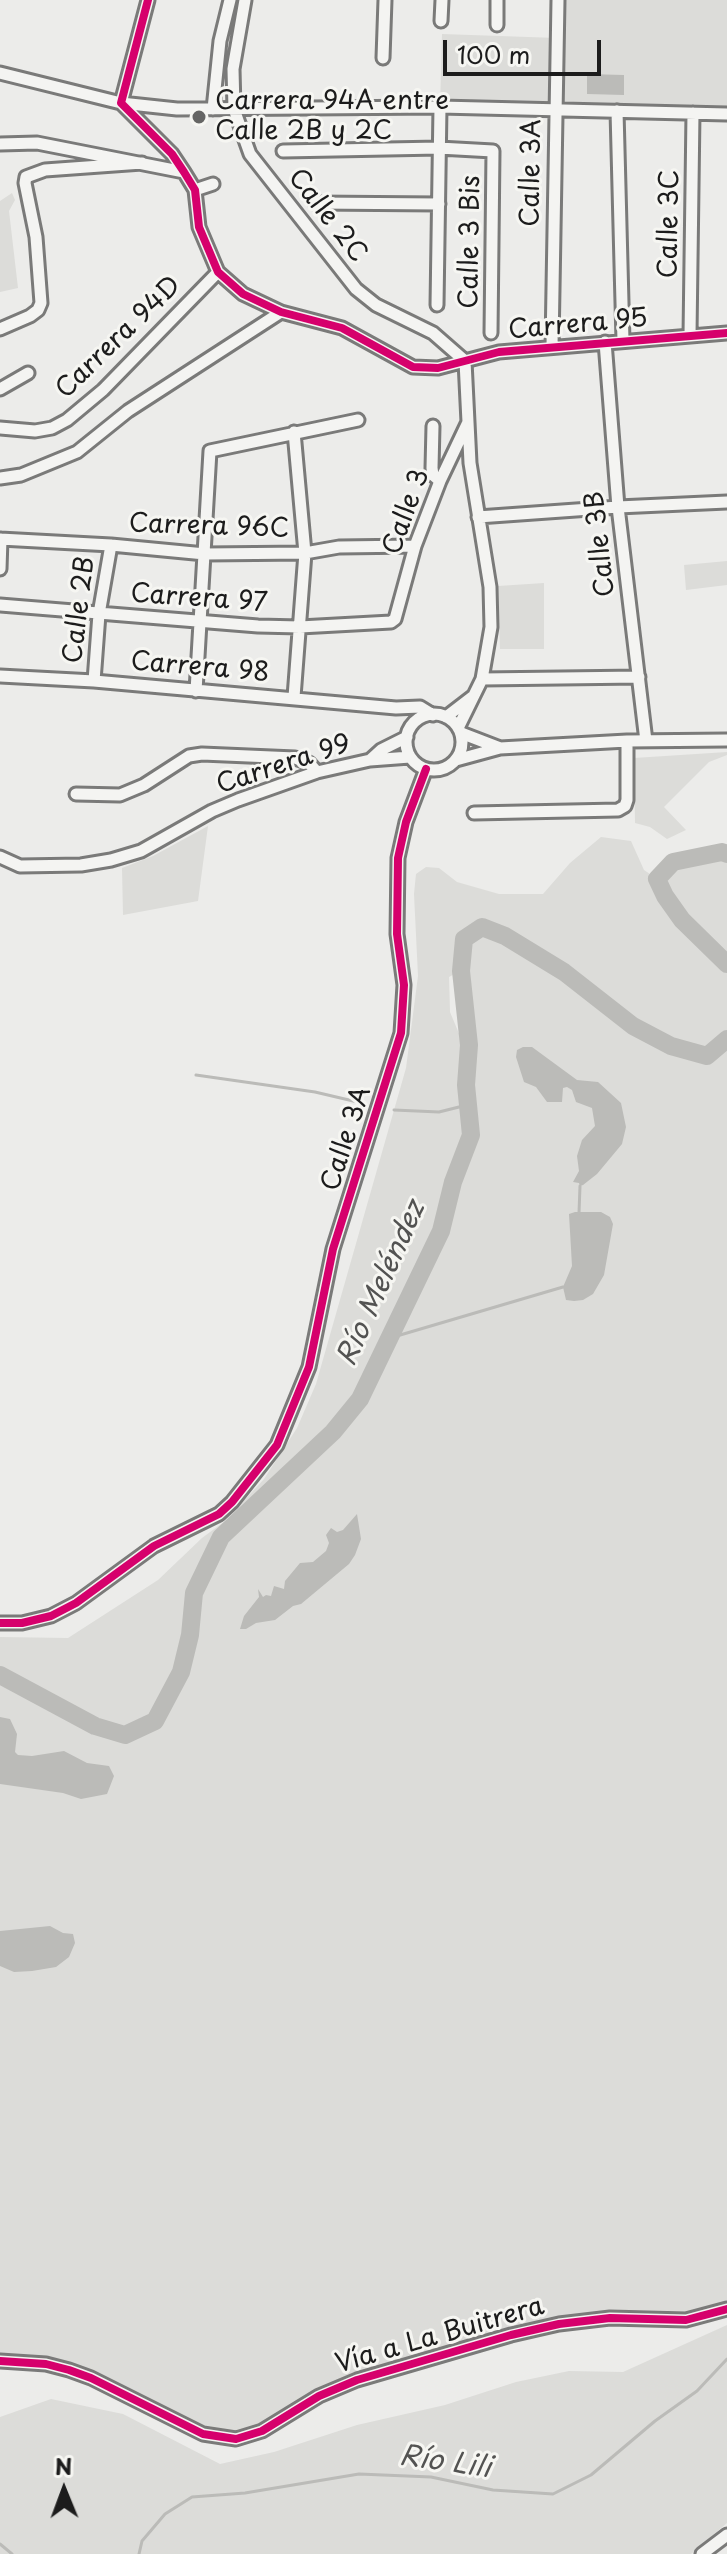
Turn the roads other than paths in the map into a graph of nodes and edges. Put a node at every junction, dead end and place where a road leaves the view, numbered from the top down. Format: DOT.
graph roads {
  1 [pos="148,0"];
  2 [pos="230,0"];
  3 [pos="245,0"];
  4 [pos="385,0"];
  5 [pos="442,0"];
  6 [pos="497,0"];
  7 [pos="558,0"];
  8 [pos="441,21"];
  9 [pos="497,25"];
  10 [pos="383,58"];
  11 [pos="0,73"];
  12 [pos="121,103"];
  13 [pos="440,107"];
  14 [pos="213,109"];
  15 [pos="234,109"];
  16 [pos="555,110"];
  17 [pos="617,111"];
  18 [pos="693,113"];
  19 [pos="727,114"];
  20 [pos="0,144"];
  21 [pos="439,148"];
  22 [pos="283,151"];
  23 [pos="142,163"];
  24 [pos="184,172"];
  25 [pos="213,184"];
  26 [pos="195,190"];
  27 [pos="315,203"];
  28 [pos="439,204"];
  29 [pos="218,272"];
  30 [pos="437,305"];
  31 [pos="281,312"];
  32 [pos="0,329"];
  33 [pos="491,333"];
  34 [pos="727,333"];
  35 [pos="690,335"];
  36 [pos="623,341"];
  37 [pos="605,342"];
  38 [pos="552,346"];
  39 [pos="465,361"];
  40 [pos="28,373"];
  41 [pos="0,389"];
  42 [pos="358,420"];
  43 [pos="468,422"];
  44 [pos="433,426"];
  45 [pos="0,428"];
  46 [pos="294,432"];
  47 [pos="0,478"];
  48 [pos="440,481"];
  49 [pos="727,502"];
  50 [pos="618,507"];
  51 [pos="478,517"];
  52 [pos="1,539"];
  53 [pos="111,545"];
  54 [pos="415,546"];
  55 [pos="305,553"];
  56 [pos="205,554"];
  57 [pos="0,569"];
  58 [pos="0,605"];
  59 [pos="99,614"];
  60 [pos="395,619"];
  61 [pos="201,621"];
  62 [pos="300,627"];
  63 [pos="0,676"];
  64 [pos="639,677"];
  65 [pos="482,679"];
  66 [pos="94,681"];
  67 [pos="196,691"];
  68 [pos="294,697"];
  69 [pos="472,697"];
  70 [pos="396,708"];
  71 [pos="433,715"];
  72 [pos="446,717"];
  73 [pos="413,725"];
  74 [pos="460,731"];
  75 [pos="407,737"];
  76 [pos="727,740"];
  77 [pos="627,741"];
  78 [pos="646,741"];
  79 [pos="500,748"];
  80 [pos="410,757"];
  81 [pos="370,760"];
  82 [pos="456,760"];
  83 [pos="426,769"];
  84 [pos="317,772"];
  85 [pos="76,794"];
  86 [pos="474,813"];
  87 [pos="0,857"];
  88 [pos="0,1623"];
  89 [pos="727,2309"];
  90 [pos="0,2361"];
  91 [pos="727,2535"];
  92 [pos="702,2554"];
  1 -- 12 [label="street"];
  2 -- 14 [label="street"];
  3 -- 15 [label="street, Calle 2C"];
  4 -- 10 [label="street"];
  5 -- 8 [label="street"];
  6 -- 9 [label="street"];
  7 -- 16 [label="street, Calle 3A"];
  11 -- 12 [label="street"];
  12 -- 14 [label="street"];
  12 -- 24 [label="street"];
  13 -- 15 [label="street"];
  13 -- 16 [label="street"];
  13 -- 21 [label="street"];
  14 -- 15 [label="street"];
  15 -- 39 [label="street, Calle 2C"];
  16 -- 17 [label="street"];
  16 -- 38 [label="street, Calle 3A"];
  17 -- 18 [label="street"];
  17 -- 36 [label="street"];
  18 -- 19 [label="street"];
  18 -- 35 [label="street, Calle 3C"];
  20 -- 23 [label="street"];
  21 -- 22 [label="street"];
  21 -- 28 [label="street"];
  21 -- 33 [label="street, Calle 3 Bis"];
  23 -- 24 [label="street"];
  23 -- 32 [label="street"];
  24 -- 26 [label="street"];
  25 -- 26 [label="street"];
  26 -- 29 [label="street"];
  27 -- 28 [label="street"];
  28 -- 30 [label="street"];
  29 -- 31 [label="street, Carrera 95"];
  29 -- 45 [label="street, Carrera 94D"];
  31 -- 39 [label="street, Carrera 95"];
  31 -- 47 [label="street"];
  34 -- 35 [label="street, Carrera 95"];
  35 -- 36 [label="street, Carrera 95"];
  36 -- 37 [label="street, Carrera 95"];
  37 -- 38 [label="street, Carrera 95"];
  37 -- 50 [label="street, Calle 3B"];
  38 -- 39 [label="street, Carrera 95"];
  39 -- 43 [label="street"];
  40 -- 41 [label="street"];
  42 -- 46 [label="street"];
  43 -- 48 [label="street, Calle 3"];
  43 -- 51 [label="street"];
  44 -- 48 [label="street"];
  46 -- 55 [label="street"];
  46 -- 56 [label="street"];
  48 -- 54 [label="street, Calle 3"];
  49 -- 50 [label="street"];
  50 -- 51 [label="street"];
  50 -- 64 [label="street, Calle 3B"];
  51 -- 65 [label="street"];
  52 -- 53 [label="street, Carrera 96C"];
  52 -- 57 [label="street"];
  53 -- 56 [label="street, Carrera 96C"];
  53 -- 59 [label="street, Calle 2B"];
  54 -- 55 [label="street, Carrera 96C"];
  54 -- 60 [label="street, Calle 3"];
  55 -- 56 [label="street, Carrera 96C"];
  55 -- 62 [label="street"];
  56 -- 61 [label="street"];
  58 -- 59 [label="street, Carrera 97"];
  59 -- 61 [label="street, Carrera 97"];
  59 -- 66 [label="street, Calle 2B"];
  60 -- 62 [label="street, Carrera 97"];
  61 -- 62 [label="street, Carrera 97"];
  61 -- 67 [label="street"];
  62 -- 68 [label="street"];
  63 -- 66 [label="street, Carrera 98"];
  64 -- 65 [label="street"];
  64 -- 78 [label="street, Calle 3B"];
  65 -- 69 [label="street"];
  66 -- 67 [label="street, Carrera 98"];
  67 -- 68 [label="street, Carrera 98"];
  68 -- 70 [label="street, Carrera 98"];
  69 -- 72 [label="street"];
  69 -- 74 [label="street"];
  70 -- 71 [label="street, Carrera 98"];
  70 -- 73 [label="street"];
  71 -- 72 [label="street"];
  71 -- 73 [label="street"];
  72 -- 74 [label="street"];
  73 -- 75 [label="street"];
  74 -- 79 [label="street"];
  74 -- 82 [label="street"];
  75 -- 80 [label="street"];
  75 -- 81 [label="street, Carrera 99"];
  76 -- 78 [label="street"];
  77 -- 78 [label="street"];
  77 -- 79 [label="street"];
  77 -- 86 [label="street"];
  79 -- 82 [label="street"];
  80 -- 81 [label="street, Carrera 99"];
  80 -- 83 [label="street"];
  81 -- 84 [label="street, Carrera 99"];
  82 -- 83 [label="street"];
  83 -- 88 [label="street, Calle 3A"];
  84 -- 85 [label="street"];
  84 -- 87 [label="street, Carrera 99"];
  89 -- 90 [label="street, Vía a La Buitrera"];
  91 -- 92 [label="street"];
}
